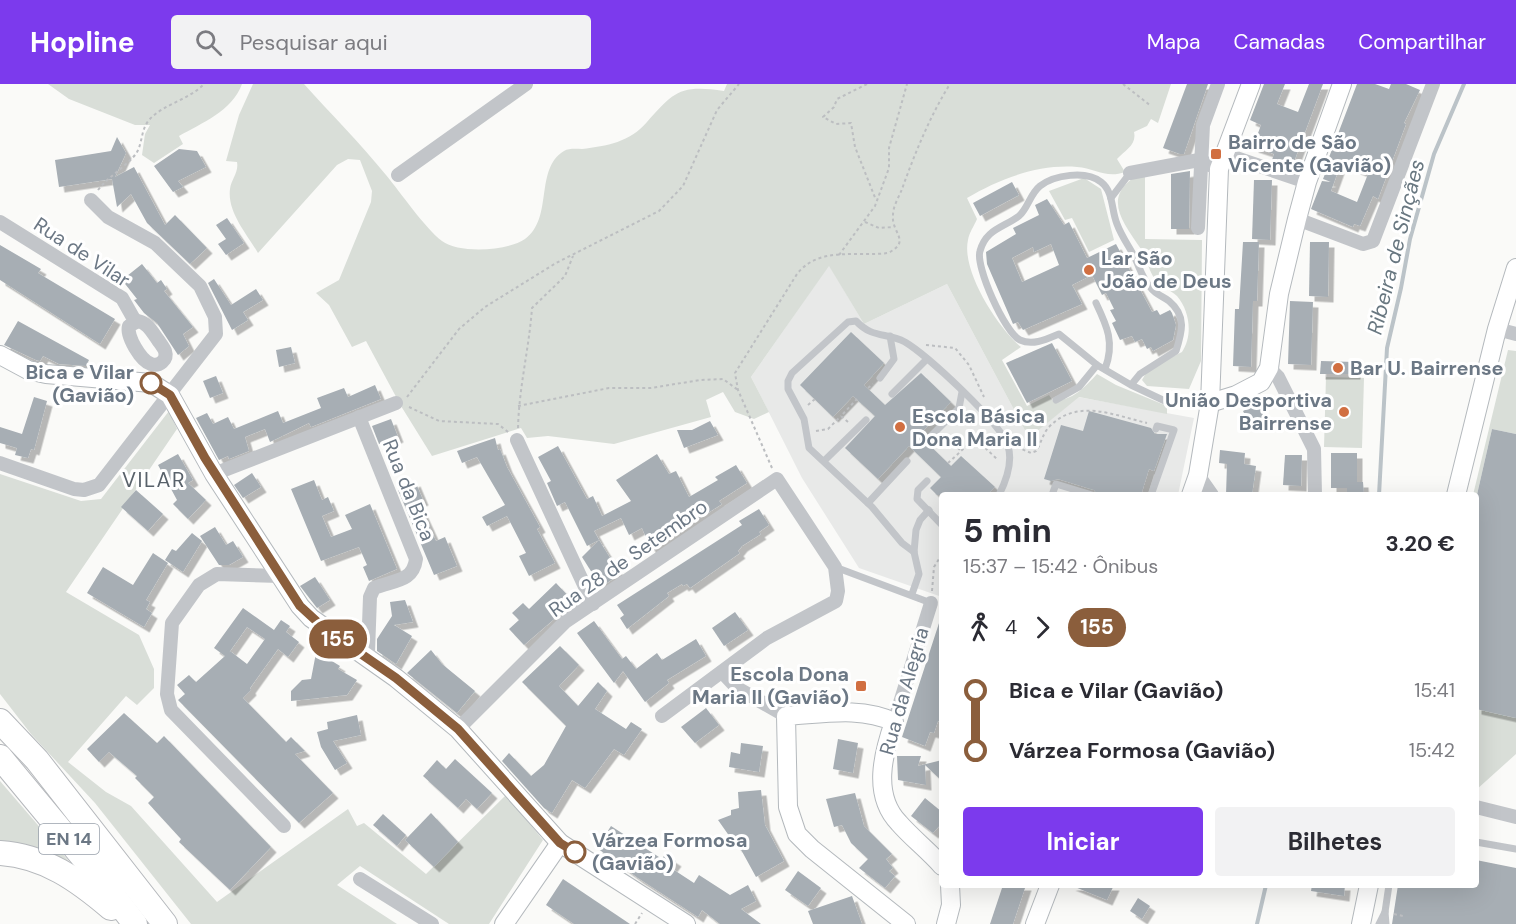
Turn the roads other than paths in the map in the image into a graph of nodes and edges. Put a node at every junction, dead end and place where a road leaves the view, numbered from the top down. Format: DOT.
graph roads {
  1 [pos="526,84"];
  2 [pos="1218,84"];
  3 [pos="1251,84"];
  4 [pos="1342,84"];
  5 [pos="1432,84"];
  6 [pos="1199,160"];
  7 [pos="1221,162"];
  8 [pos="1130,173"];
  9 [pos="398,175"];
  10 [pos="1307,182"];
  11 [pos="1111,198"];
  12 [pos="91,200"];
  13 [pos="1297,219"];
  14 [pos="0,222"];
  15 [pos="1198,228"];
  16 [pos="1516,268"];
  17 [pos="1096,303"];
  18 [pos="135,321"];
  19 [pos="1497,329"];
  20 [pos="1516,334"];
  21 [pos="890,336"];
  22 [pos="0,355"];
  23 [pos="927,359"];
  24 [pos="1097,365"];
  25 [pos="1269,368"];
  26 [pos="1105,369"];
  27 [pos="880,378"];
  28 [pos="1131,385"];
  29 [pos="962,392"];
  30 [pos="892,394"];
  31 [pos="170,395"];
  32 [pos="1056,400"];
  33 [pos="396,403"];
  34 [pos="1210,403"];
  35 [pos="359,417"];
  36 [pos="866,420"];
  37 [pos="1156,428"];
  38 [pos="932,435"];
  39 [pos="517,440"];
  40 [pos="824,461"];
  41 [pos="907,461"];
  42 [pos="0,464"];
  43 [pos="214,474"];
  44 [pos="1198,475"];
  45 [pos="927,481"];
  46 [pos="1000,492"];
  47 [pos="1053,492"];
  48 [pos="1082,492"];
  49 [pos="1152,492"];
  50 [pos="1192,492"];
  51 [pos="1210,492"];
  52 [pos="1315,492"];
  53 [pos="1457,492"];
  54 [pos="868,503"];
  55 [pos="929,510"];
  56 [pos="939,522"];
  57 [pos="914,552"];
  58 [pos="835,567"];
  59 [pos="280,576"];
  60 [pos="912,594"];
  61 [pos="931,603"];
  62 [pos="592,604"];
  63 [pos="365,657"];
  64 [pos="722,672"];
  65 [pos="0,711"];
  66 [pos="662,716"];
  67 [pos="786,716"];
  68 [pos="0,721"];
  69 [pos="894,722"];
  70 [pos="458,729"];
  71 [pos="0,757"];
  72 [pos="37,760"];
  73 [pos="1479,808"];
  74 [pos="1516,817"];
  75 [pos="284,826"];
  76 [pos="560,843"];
  77 [pos="1479,843"];
  78 [pos="1516,849"];
  79 [pos="0,853"];
  80 [pos="939,863"];
  81 [pos="360,879"];
  82 [pos="950,888"];
  83 [pos="1049,888"];
  84 [pos="1368,888"];
  85 [pos="1389,888"];
  86 [pos="1385,912"];
  87 [pos="129,924"];
  88 [pos="135,924"];
  89 [pos="165,924"];
  90 [pos="432,924"];
  91 [pos="504,924"];
  92 [pos="686,924"];
  93 [pos="906,924"];
  94 [pos="946,924"];
  95 [pos="1035,924"];
  96 [pos="1361,924"];
  97 [pos="1379,924"];
  98 [pos="1386,924"];
  1 -- 9 [label="street"];
  2 -- 6 [label="street"];
  3 -- 7 [label="street"];
  4 -- 10 [label="street"];
  5 -- 13 [label="street"];
  6 -- 7 [label="street"];
  6 -- 8 [label="street"];
  6 -- 15 [label="street"];
  7 -- 10 [label="street"];
  7 -- 34 [label="street"];
  8 -- 11 [label="lane"];
  10 -- 13 [label="street"];
  11 -- 24 [label="lane"];
  11 -- 28 [label="lane"];
  12 -- 31 [label="street"];
  13 -- 25 [label="street"];
  14 -- 18 [label="street, Rua de Vilar"];
  16 -- 19 [label="street"];
  17 -- 26 [label="lane"];
  19 -- 20 [label="street"];
  19 -- 53 [label="street"];
  21 -- 23 [label="lane"];
  21 -- 27 [label="lane"];
  21 -- 40 [label="lane"];
  22 -- 31 [label="street"];
  23 -- 29 [label="lane"];
  23 -- 30 [label="lane"];
  24 -- 26 [label="lane"];
  24 -- 32 [label="lane"];
  25 -- 34 [label="street"];
  25 -- 52 [label="street"];
  26 -- 28 [label="lane"];
  28 -- 34 [label="lane"];
  29 -- 38 [label="lane"];
  29 -- 46 [label="lane"];
  31 -- 42 [label="street"];
  31 -- 43 [label="street"];
  33 -- 35 [label="street"];
  34 -- 44 [label="street"];
  35 -- 43 [label="street"];
  35 -- 63 [label="street, Rua da Bica"];
  36 -- 40 [label="lane"];
  37 -- 49 [label="lane"];
  39 -- 62 [label="street"];
  40 -- 54 [label="lane"];
  41 -- 54 [label="lane"];
  43 -- 59 [label="street"];
  44 -- 50 [label="street"];
  44 -- 51 [label="street"];
  45 -- 55 [label="lane"];
  47 -- 48 [label="lane"];
  54 -- 57 [label="lane"];
  55 -- 56 [label="lane"];
  55 -- 57 [label="lane"];
  57 -- 60 [label="lane"];
  58 -- 60 [label="lane"];
  58 -- 62 [label="street, Rua 28 de Setembro"];
  58 -- 64 [label="street"];
  59 -- 63 [label="street"];
  59 -- 75 [label="street"];
  60 -- 61 [label="lane"];
  61 -- 69 [label="street, Rua da Alegria"];
  62 -- 70 [label="street, Rua 28 de Setembro"];
  63 -- 70 [label="street"];
  64 -- 66 [label="street"];
  64 -- 67 [label="street"];
  65 -- 72 [label="highway"];
  67 -- 69 [label="street"];
  67 -- 93 [label="street"];
  68 -- 72 [label="highway, EN 14"];
  69 -- 80 [label="street, Rua da Alegria"];
  70 -- 76 [label="street"];
  71 -- 88 [label="highway, EN 14"];
  72 -- 89 [label="highway, EN 14"];
  73 -- 74 [label="street"];
  76 -- 91 [label="street"];
  76 -- 92 [label="street"];
  77 -- 78 [label="lane"];
  79 -- 87 [label="highway"];
  81 -- 90 [label="street"];
  82 -- 94 [label="street"];
  83 -- 95 [label="street"];
  84 -- 96 [label="street"];
  85 -- 86 [label="lane"];
  86 -- 97 [label="lane"];
  86 -- 98 [label="lane"];
}
